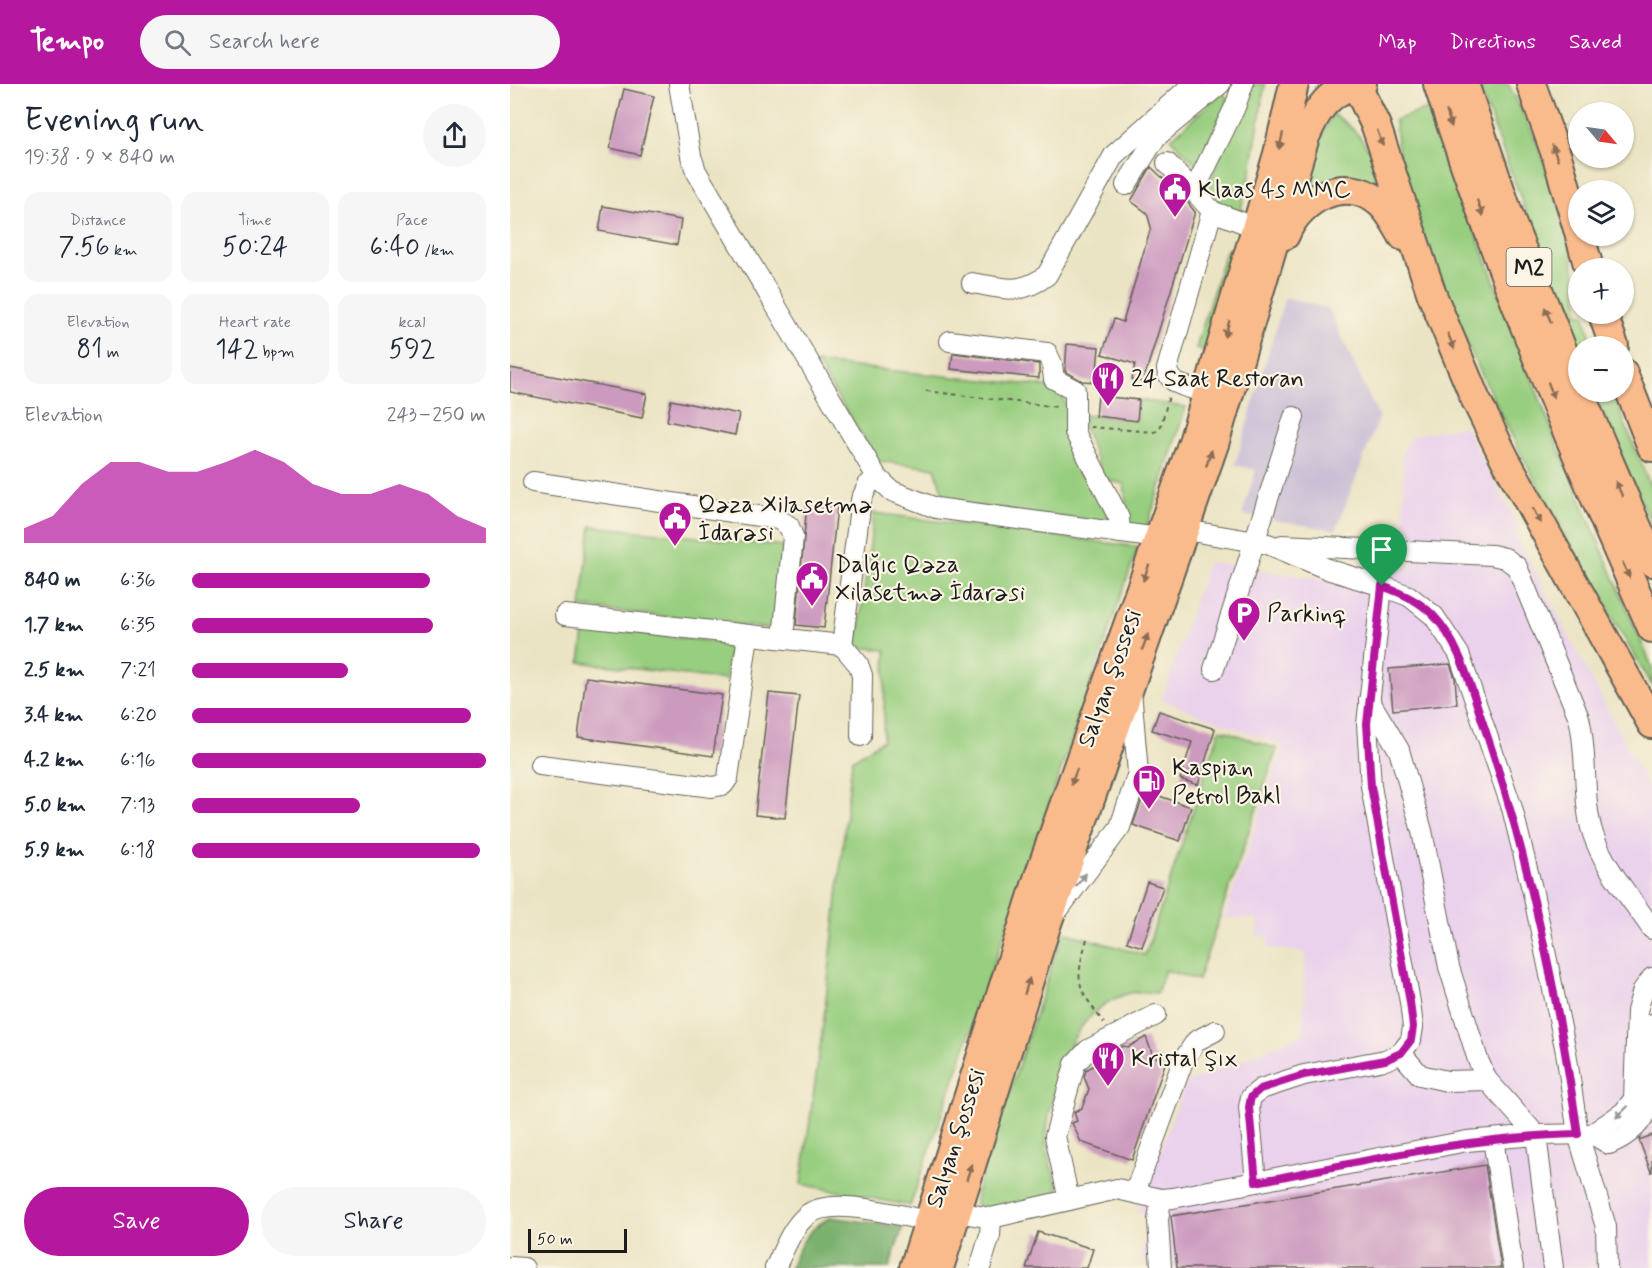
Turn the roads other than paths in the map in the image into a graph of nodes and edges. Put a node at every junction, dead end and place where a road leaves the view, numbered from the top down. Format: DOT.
graph roads {
  1 [pos="679,84"];
  2 [pos="1193,84"];
  3 [pos="1220,84"];
  4 [pos="1243,84"];
  5 [pos="1294,84"];
  6 [pos="1357,84"];
  7 [pos="1362,84"];
  8 [pos="1438,84"];
  9 [pos="1464,84"];
  10 [pos="1531,84"];
  11 [pos="1471,148"];
  12 [pos="1167,163"];
  13 [pos="1126,185"];
  14 [pos="1194,191"];
  15 [pos="1568,194"];
  16 [pos="1212,211"];
  17 [pos="1257,228"];
  18 [pos="972,283"];
  19 [pos="1432,295"];
  20 [pos="1253,315"];
  21 [pos="950,340"];
  22 [pos="1568,365"];
  23 [pos="1208,393"];
  24 [pos="1634,401"];
  25 [pos="1583,402"];
  26 [pos="1294,417"];
  27 [pos="1652,447"];
  28 [pos="876,477"];
  29 [pos="533,482"];
  30 [pos="1120,533"];
  31 [pos="1172,534"];
  32 [pos="1261,543"];
  33 [pos="1652,562"];
  34 [pos="1382,586"];
  35 [pos="565,615"];
  36 [pos="1652,628"];
  37 [pos="748,635"];
  38 [pos="783,638"];
  39 [pos="842,645"];
  40 [pos="1214,669"];
  41 [pos="1130,683"];
  42 [pos="1369,700"];
  43 [pos="1652,724"];
  44 [pos="861,735"];
  45 [pos="540,765"];
  46 [pos="1046,926"];
  47 [pos="1652,929"];
  48 [pos="1652,978"];
  49 [pos="1156,1015"];
  50 [pos="1652,1024"];
  51 [pos="1215,1031"];
  52 [pos="1401,1053"];
  53 [pos="1486,1080"];
  54 [pos="1652,1090"];
  55 [pos="1585,1134"];
  56 [pos="1536,1135"];
  57 [pos="1493,1139"];
  58 [pos="1256,1182"];
  59 [pos="1135,1192"];
  60 [pos="1161,1199"];
  61 [pos="1069,1200"];
  62 [pos="957,1212"];
  63 [pos="991,1218"];
  64 [pos="929,1221"];
  65 [pos="510,1267"];
  66 [pos="524,1268"];
  67 [pos="775,1268"];
  68 [pos="914,1268"];
  69 [pos="939,1268"];
  70 [pos="980,1268"];
  71 [pos="1161,1268"];
  72 [pos="1513,1268"];
  73 [pos="1553,1268"];
  74 [pos="1607,1268"];
  1 -- 28 [label="lane"];
  2 -- 18 [label="lane"];
  3 -- 13 [label="lane"];
  4 -- 14 [label="lane"];
  5 -- 17 [label="highway, Salyan şossesi, one-way"];
  6 -- 7 [label="highway"];
  6 -- 19 [label="highway, one-way"];
  6 -- 20 [label="highway"];
  8 -- 11 [label="highway, one-way"];
  9 -- 11 [label="highway"];
  15 -- 10 [label="highway, one-way"];
  22 -- 11 [label="highway, M2, one-way"];
  11 -- 36 [label="highway, M2, one-way"];
  12 -- 14 [label="lane"];
  14 -- 16 [label="lane"];
  16 -- 17 [label="lane"];
  16 -- 23 [label="lane"];
  17 -- 23 [label="highway, Salyan şossesi, one-way"];
  19 -- 20 [label="highway"];
  19 -- 43 [label="highway, one-way"];
  31 -- 20 [label="highway, Salyan şossesi, one-way"];
  21 -- 30 [label="lane"];
  23 -- 31 [label="highway, Salyan şossesi"];
  24 -- 27 [label="highway"];
  33 -- 25 [label="highway, M2, one-way"];
  26 -- 32 [label="lane"];
  28 -- 30 [label="lane"];
  28 -- 39 [label="lane"];
  29 -- 38 [label="lane"];
  30 -- 31 [label="lane"];
  31 -- 32 [label="lane"];
  41 -- 31 [label="highway, Salyan şossesi, one-way"];
  31 -- 64 [label="highway, Salyan şossesi, one-way"];
  32 -- 34 [label="lane"];
  32 -- 40 [label="lane"];
  32 -- 47 [label="lane"];
  34 -- 42 [label="lane"];
  34 -- 55 [label="lane"];
  35 -- 37 [label="lane"];
  37 -- 38 [label="lane"];
  37 -- 45 [label="lane"];
  38 -- 39 [label="lane"];
  39 -- 44 [label="lane"];
  41 -- 46 [label="highway, Salyan şossesi"];
  46 -- 41 [label="lane, one-way"];
  42 -- 52 [label="lane"];
  42 -- 53 [label="lane"];
  62 -- 46 [label="highway, Salyan şossesi, one-way"];
  48 -- 55 [label="lane, one-way"];
  49 -- 61 [label="lane"];
  50 -- 54 [label="lane"];
  51 -- 59 [label="lane"];
  52 -- 53 [label="lane"];
  52 -- 58 [label="lane"];
  53 -- 56 [label="lane"];
  54 -- 55 [label="lane"];
  55 -- 56 [label="lane"];
  55 -- 74 [label="lane"];
  56 -- 57 [label="lane"];
  56 -- 73 [label="lane"];
  57 -- 58 [label="lane"];
  57 -- 72 [label="lane"];
  58 -- 60 [label="lane"];
  59 -- 60 [label="lane"];
  59 -- 61 [label="lane"];
  60 -- 71 [label="lane"];
  61 -- 63 [label="lane"];
  62 -- 63 [label="lane"];
  62 -- 69 [label="highway, Salyan şossesi"];
  63 -- 70 [label="lane"];
  64 -- 67 [label="lane"];
  64 -- 68 [label="highway, Salyan şossesi"];
  65 -- 66 [label="lane"];
}
